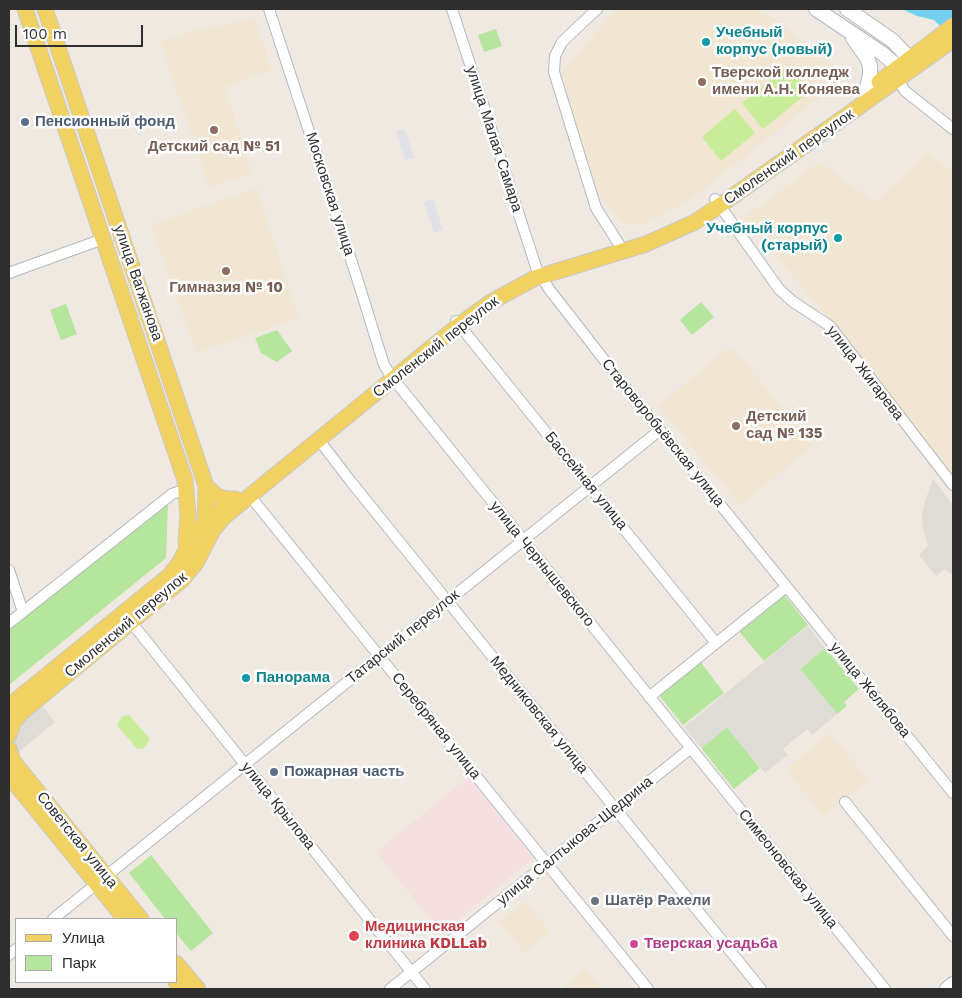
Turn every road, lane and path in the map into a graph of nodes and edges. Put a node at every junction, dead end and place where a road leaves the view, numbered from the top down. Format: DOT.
graph roads {
  1 [pos="25,9"];
  2 [pos="46,9"];
  3 [pos="269,9"];
  4 [pos="452,9"];
  5 [pos="597,9"];
  6 [pos="816,9"];
  7 [pos="847,9"];
  8 [pos="860,18"];
  9 [pos="953,26"];
  10 [pos="849,31"];
  11 [pos="953,40"];
  12 [pos="930,50"];
  13 [pos="904,68"];
  14 [pos="866,92"];
  15 [pos="953,129"];
  16 [pos="717,203"];
  17 [pos="103,239"];
  18 [pos="622,248"];
  19 [pos="9,273"];
  20 [pos="539,273"];
  21 [pos="457,322"];
  22 [pos="391,376"];
  23 [pos="660,430"];
  24 [pos="319,440"];
  25 [pos="185,484"];
  26 [pos="953,485"];
  27 [pos="206,486"];
  28 [pos="590,486"];
  29 [pos="242,500"];
  30 [pos="213,508"];
  31 [pos="523,540"];
  32 [pos="191,556"];
  33 [pos="9,570"];
  34 [pos="786,587"];
  35 [pos="448,601"];
  36 [pos="23,612"];
  37 [pos="9,623"];
  38 [pos="132,624"];
  39 [pos="716,643"];
  40 [pos="380,656"];
  41 [pos="649,697"];
  42 [pos="9,706"];
  43 [pos="9,735"];
  44 [pos="690,748"];
  45 [pos="11,755"];
  46 [pos="245,765"];
  47 [pos="9,776"];
  48 [pos="953,793"];
  49 [pos="845,802"];
  50 [pos="615,809"];
  51 [pos="547,864"];
  52 [pos="102,880"];
  53 [pos="54,918"];
  54 [pos="124,918"];
  55 [pos="140,918"];
  56 [pos="953,936"];
  57 [pos="178,965"];
  58 [pos="411,972"];
  59 [pos="953,984"];
  60 [pos="198,989"];
  61 [pos="390,989"];
  62 [pos="425,989"];
  63 [pos="648,989"];
  64 [pos="761,989"];
  65 [pos="885,989"];
  66 [pos="947,989"];
  1 -- 17 [label="main road, улица Вагжанова"];
  2 -- 27 [label="main road, улица Вагжанова"];
  3 -- 22 [label="street, Московская улица"];
  4 -- 20 [label="street, улица Малая Самара"];
  5 -- 18 [label="street"];
  6 -- 10 [label="main road"];
  7 -- 8 [label="main road"];
  8 -- 10 [label="main road"];
  8 -- 13 [label="main road"];
  9 -- 12 [label="main road"];
  10 -- 13 [label="main road"];
  10 -- 14 [label="main road"];
  11 -- 12 [label="main road"];
  12 -- 13 [label="main road, Смоленский переулок"];
  13 -- 14 [label="main road, Смоленский переулок"];
  13 -- 15 [label="street"];
  13 -- 16 [label="main road, Смоленский переулок"];
  14 -- 16 [label="main road, Смоленский переулок"];
  16 -- 18 [label="main road, Смоленский переулок"];
  16 -- 26 [label="street, улица Жигарева"];
  17 -- 19 [label="street"];
  17 -- 25 [label="main road, улица Вагжанова"];
  18 -- 20 [label="main road, Смоленский переулок"];
  20 -- 21 [label="main road, Смоленский переулок"];
  20 -- 23 [label="street, Староворобьёвская улица"];
  21 -- 22 [label="main road, Смоленский переулок"];
  21 -- 28 [label="street, Бассейная улица"];
  22 -- 24 [label="main road, Смоленский переулок"];
  22 -- 29 [label="main road, Смоленский переулок"];
  22 -- 31 [label="street, улица Чернышевского"];
  23 -- 28 [label="street, Татарский переулок"];
  23 -- 34 [label="street, Староворобьёвская улица"];
  24 -- 29 [label="main road, Смоленский переулок"];
  24 -- 35 [label="street, Медниковская улица"];
  25 -- 30 [label="main road"];
  25 -- 32 [label="main road, улица Вагжанова"];
  25 -- 36 [label="street"];
  27 -- 29 [label="main road"];
  27 -- 30 [label="main road, улица Вагжанова"];
  28 -- 31 [label="street, Татарский переулок"];
  28 -- 39 [label="street, Бассейная улица"];
  29 -- 30 [label="main road, Смоленский переулок"];
  29 -- 32 [label="main road, Смоленский переулок"];
  29 -- 40 [label="street, Серебряная улица"];
  30 -- 32 [label="main road, улица Вагжанова"];
  31 -- 35 [label="street, Татарский переулок"];
  31 -- 41 [label="street, улица Чернышевского"];
  32 -- 38 [label="main road, Смоленский переулок"];
  32 -- 42 [label="main road, Смоленский переулок"];
  33 -- 36 [label="street"];
  34 -- 39 [label="street"];
  34 -- 48 [label="street, улица Желябова"];
  35 -- 40 [label="street, Татарский переулок"];
  35 -- 50 [label="street, Медниковская улица"];
  36 -- 37 [label="street"];
  38 -- 43 [label="main road, Смоленский переулок"];
  38 -- 46 [label="street, улица Крылова"];
  39 -- 41 [label="street"];
  40 -- 46 [label="street, Татарский переулок"];
  40 -- 51 [label="street, Серебряная улица"];
  41 -- 44 [label="street, улица Чернышевского"];
  44 -- 50 [label="street, улица Салтыкова-Щедрина"];
  44 -- 65 [label="street, Симеоновская улица"];
  45 -- 52 [label="main road, Советская улица"];
  46 -- 52 [label="street, Татарский переулок"];
  46 -- 58 [label="street, улица Крылова"];
  47 -- 52 [label="main road, Советская улица"];
  49 -- 56 [label="street"];
  50 -- 51 [label="street, улица Салтыкова-Щедрина"];
  50 -- 64 [label="street, Медниковская улица"];
  51 -- 58 [label="street, улица Салтыкова-Щедрина"];
  51 -- 63 [label="street, Серебряная улица"];
  52 -- 53 [label="street, Татарский переулок"];
  52 -- 54 [label="main road, Советская улица"];
  52 -- 55 [label="main road, Советская улица"];
  57 -- 60 [label="main road"];
  58 -- 61 [label="street, улица Салтыкова-Щедрина"];
  58 -- 62 [label="street, улица Крылова"];
  59 -- 66 [label="main road"];
}
